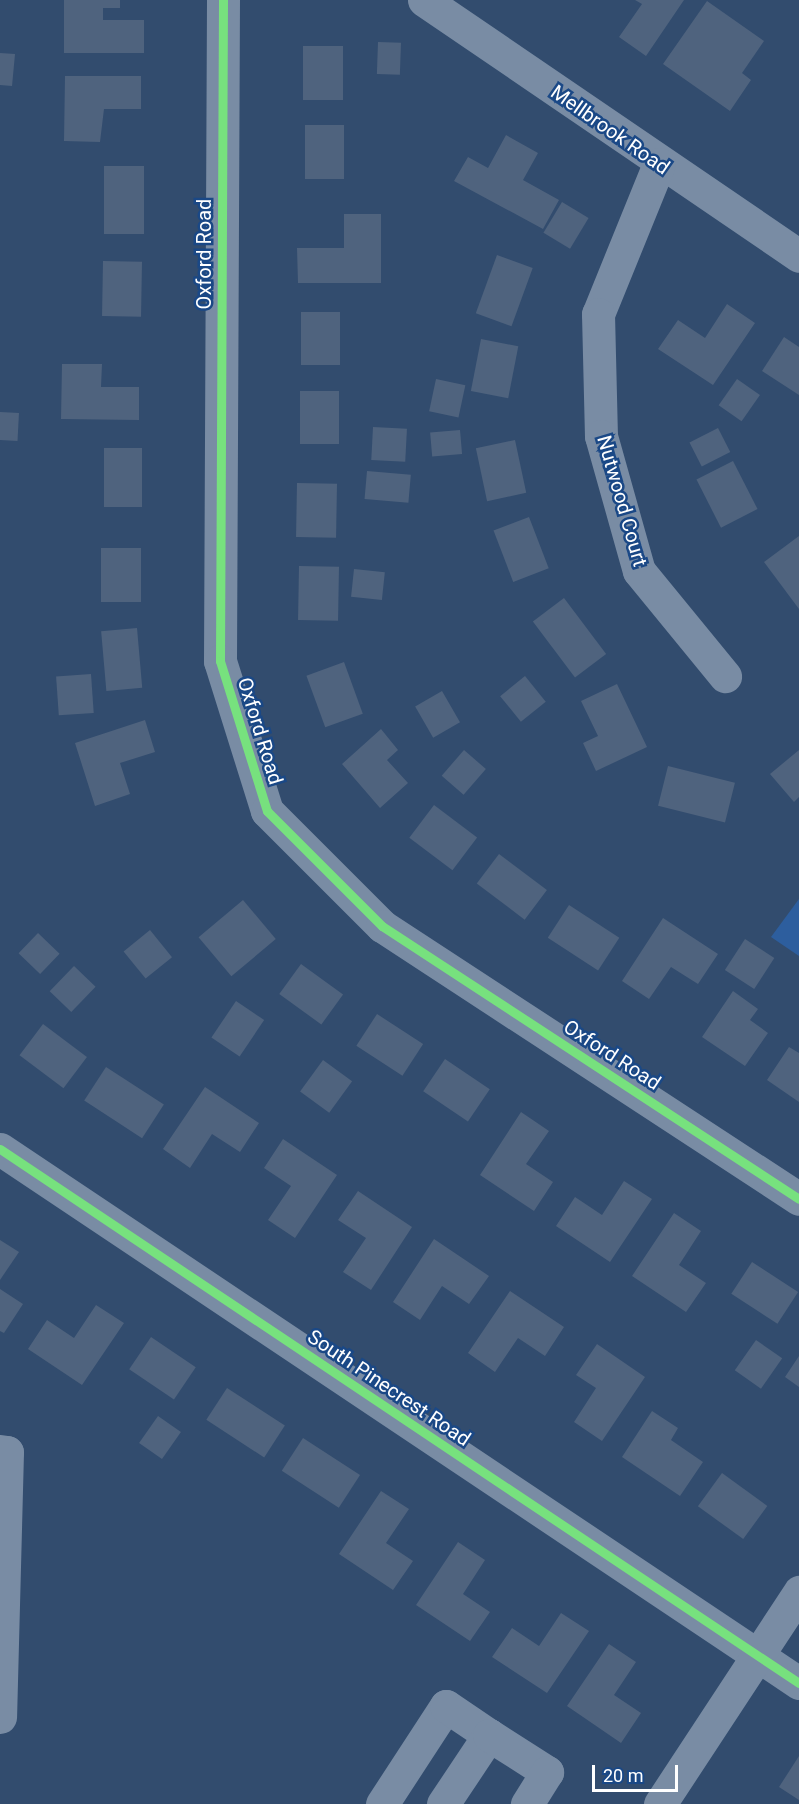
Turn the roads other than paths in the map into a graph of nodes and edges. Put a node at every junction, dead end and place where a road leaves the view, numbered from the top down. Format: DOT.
graph roads {
  1 [pos="223,0"];
  2 [pos="424,0"];
  3 [pos="659,165"];
  4 [pos="799,256"];
  5 [pos="725,676"];
  6 [pos="0,1149"];
  7 [pos="799,1199"];
  8 [pos="0,1451"];
  9 [pos="799,1592"];
  10 [pos="757,1656"];
  11 [pos="799,1683"];
  12 [pos="0,1717"];
  13 [pos="489,1735"];
  14 [pos="382,1804"];
  15 [pos="443,1804"];
  16 [pos="527,1804"];
  17 [pos="660,1804"];
  1 -- 7 [label="street, Oxford Road"];
  2 -- 3 [label="street, Mellbrook Road"];
  3 -- 4 [label="street, Mellbrook Road"];
  3 -- 5 [label="street, Nutwood Court"];
  6 -- 10 [label="street, South Pinecrest Road"];
  8 -- 12 [label="street"];
  9 -- 10 [label="street"];
  10 -- 11 [label="street, South Pinecrest Road"];
  10 -- 17 [label="street"];
  13 -- 14 [label="street"];
  13 -- 15 [label="street"];
  13 -- 16 [label="street"];
}
